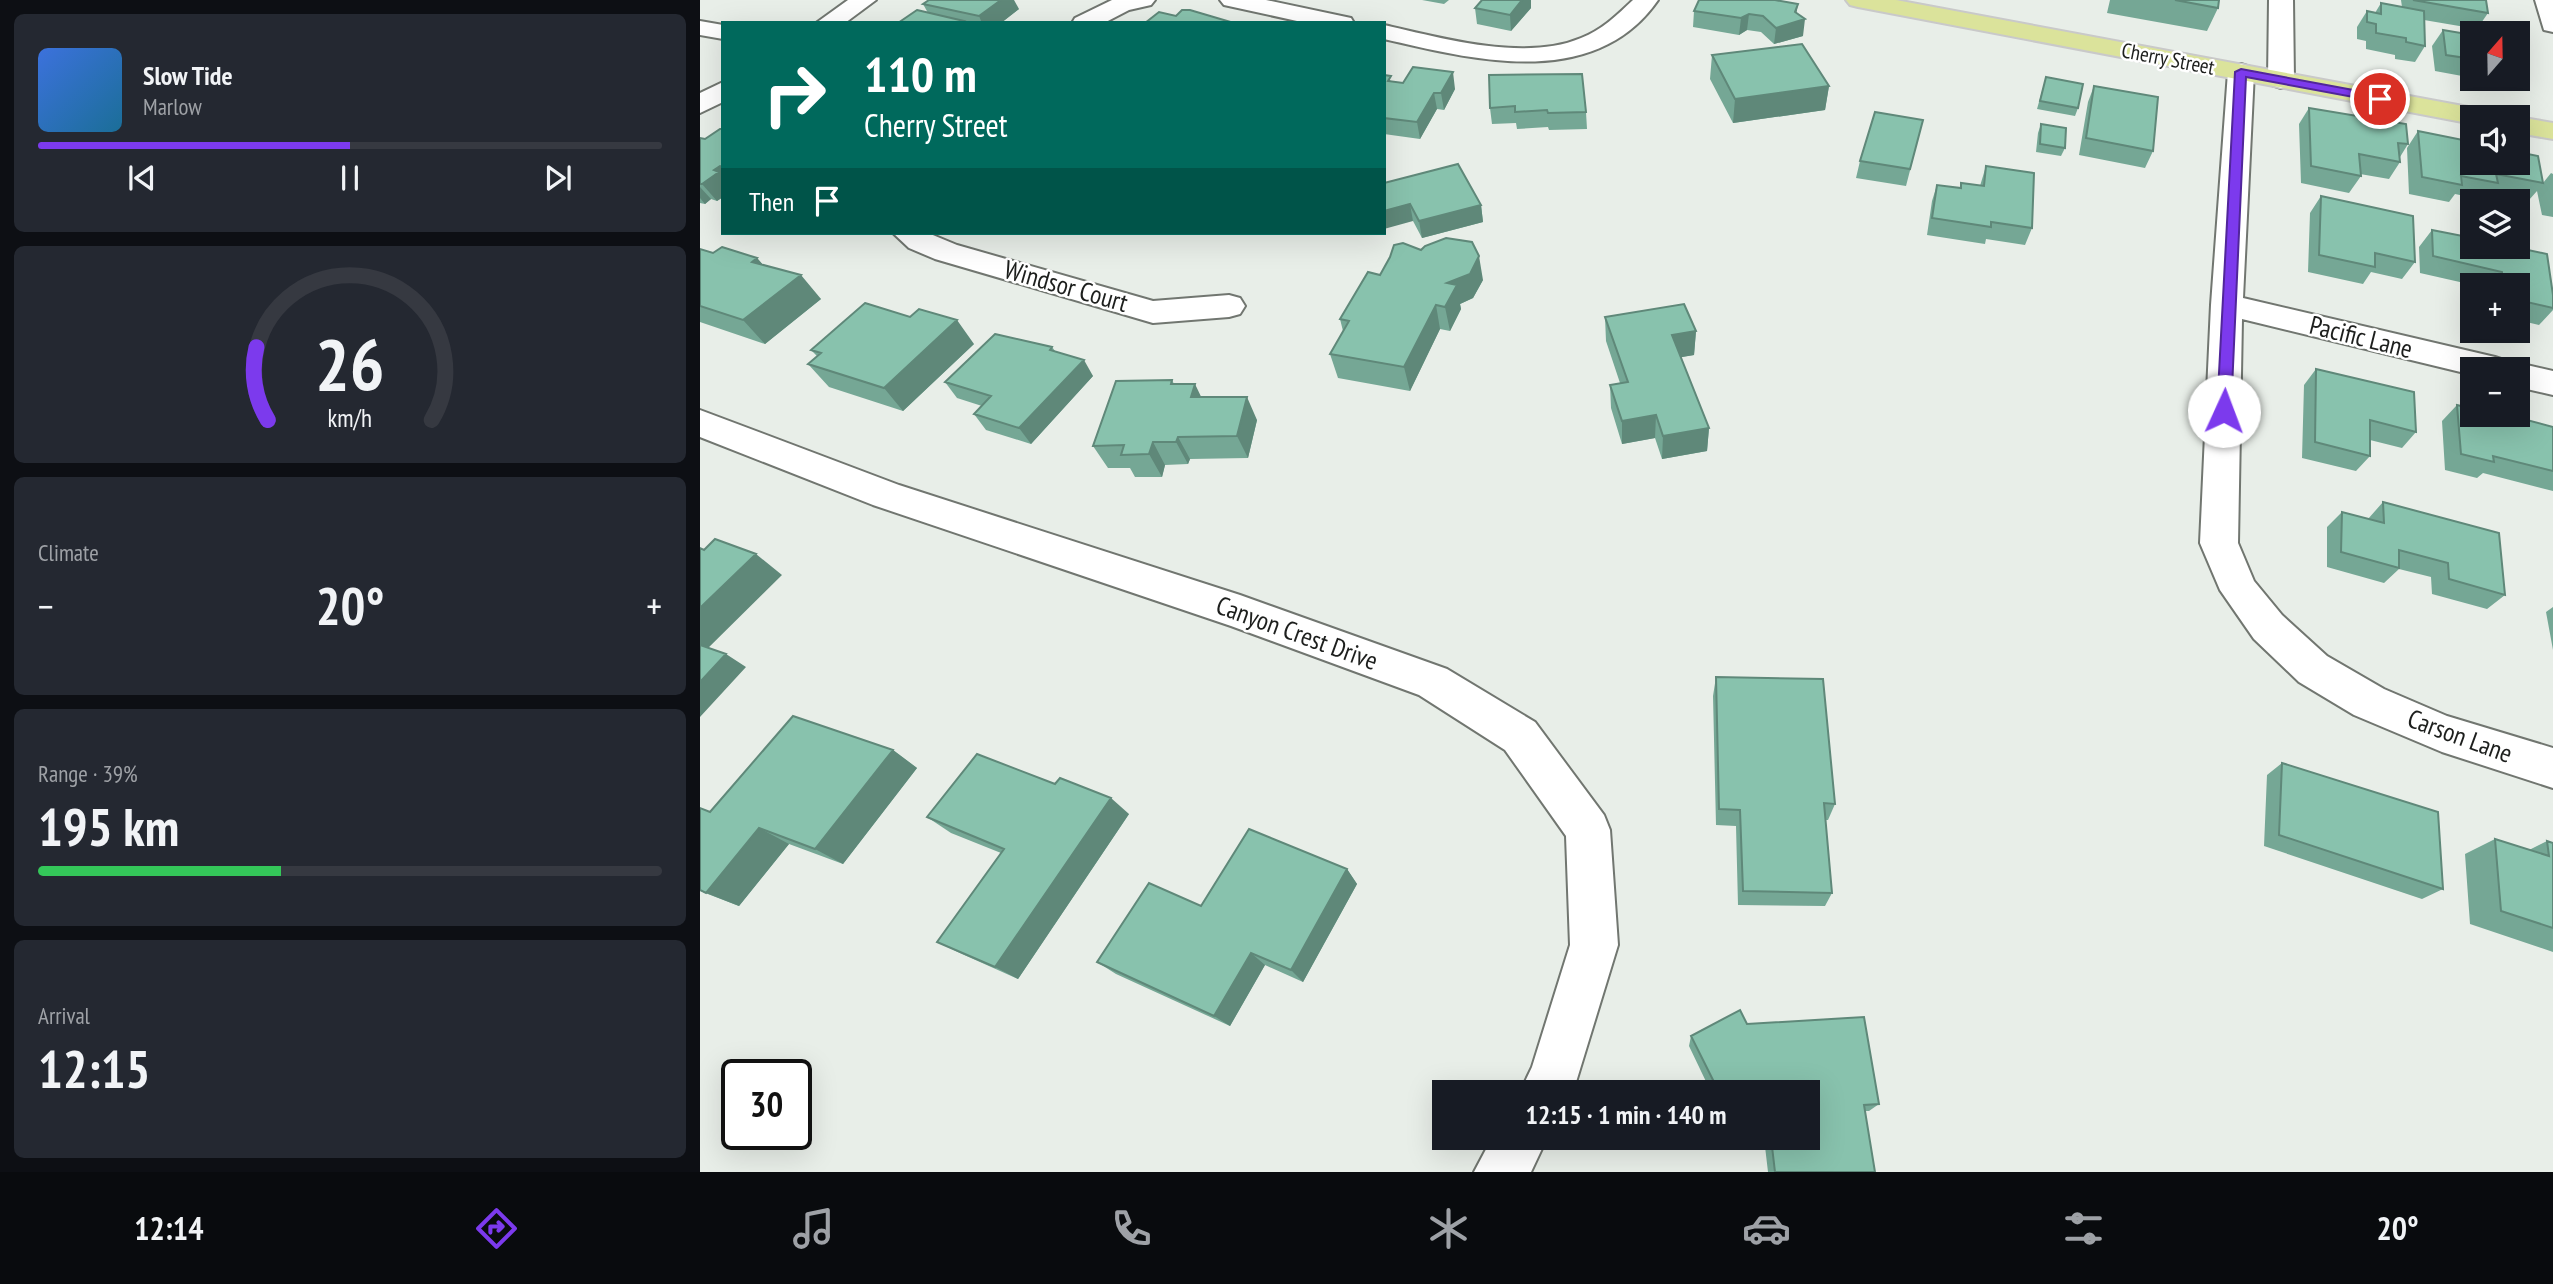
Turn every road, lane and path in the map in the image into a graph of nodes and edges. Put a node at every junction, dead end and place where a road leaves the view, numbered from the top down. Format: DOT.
graph roads {
  1 [pos="864,0"];
  2 [pos="1143,0"];
  3 [pos="1232,0"];
  4 [pos="1646,0"];
  5 [pos="1857,0"];
  6 [pos="2281,0"];
  7 [pos="2547,0"];
  8 [pos="1891,3"];
  9 [pos="831,21"];
  10 [pos="1088,21"];
  11 [pos="1332,21"];
  12 [pos="2553,25"];
  13 [pos="700,28"];
  14 [pos="721,32"];
  15 [pos="1386,32"];
  16 [pos="2241,72"];
  17 [pos="2281,80"];
  18 [pos="721,91"];
  19 [pos="700,105"];
  20 [pos="2460,113"];
  21 [pos="2530,127"];
  22 [pos="2553,131"];
  23 [pos="911,235"];
  24 [pos="2227,304"];
  25 [pos="1229,306"];
  26 [pos="2460,361"];
  27 [pos="2530,378"];
  28 [pos="2553,383"];
  29 [pos="700,423"];
  30 [pos="2553,768"];
  31 [pos="1552,1080"];
  32 [pos="1514,1150"];
  33 [pos="1501,1172"];
  1 -- 9 [label="street"];
  2 -- 10 [label="street"];
  3 -- 11 [label="street"];
  4 -- 15 [label="street"];
  5 -- 8 [label="main road, Cherry Street"];
  6 -- 17 [label="street"];
  7 -- 12 [label="street"];
  8 -- 16 [label="main road, Cherry Street"];
  13 -- 14 [label="street"];
  16 -- 17 [label="main road, Cherry Street"];
  16 -- 24 [label="street, Carson Lane"];
  17 -- 20 [label="main road, Cherry Street"];
  18 -- 19 [label="street"];
  21 -- 22 [label="main road"];
  23 -- 25 [label="street, Windsor Court"];
  24 -- 26 [label="street, Pacific Lane"];
  24 -- 30 [label="street, Carson Lane"];
  27 -- 28 [label="street"];
  29 -- 31 [label="street, Canyon Crest Drive"];
  32 -- 33 [label="street"];
}
